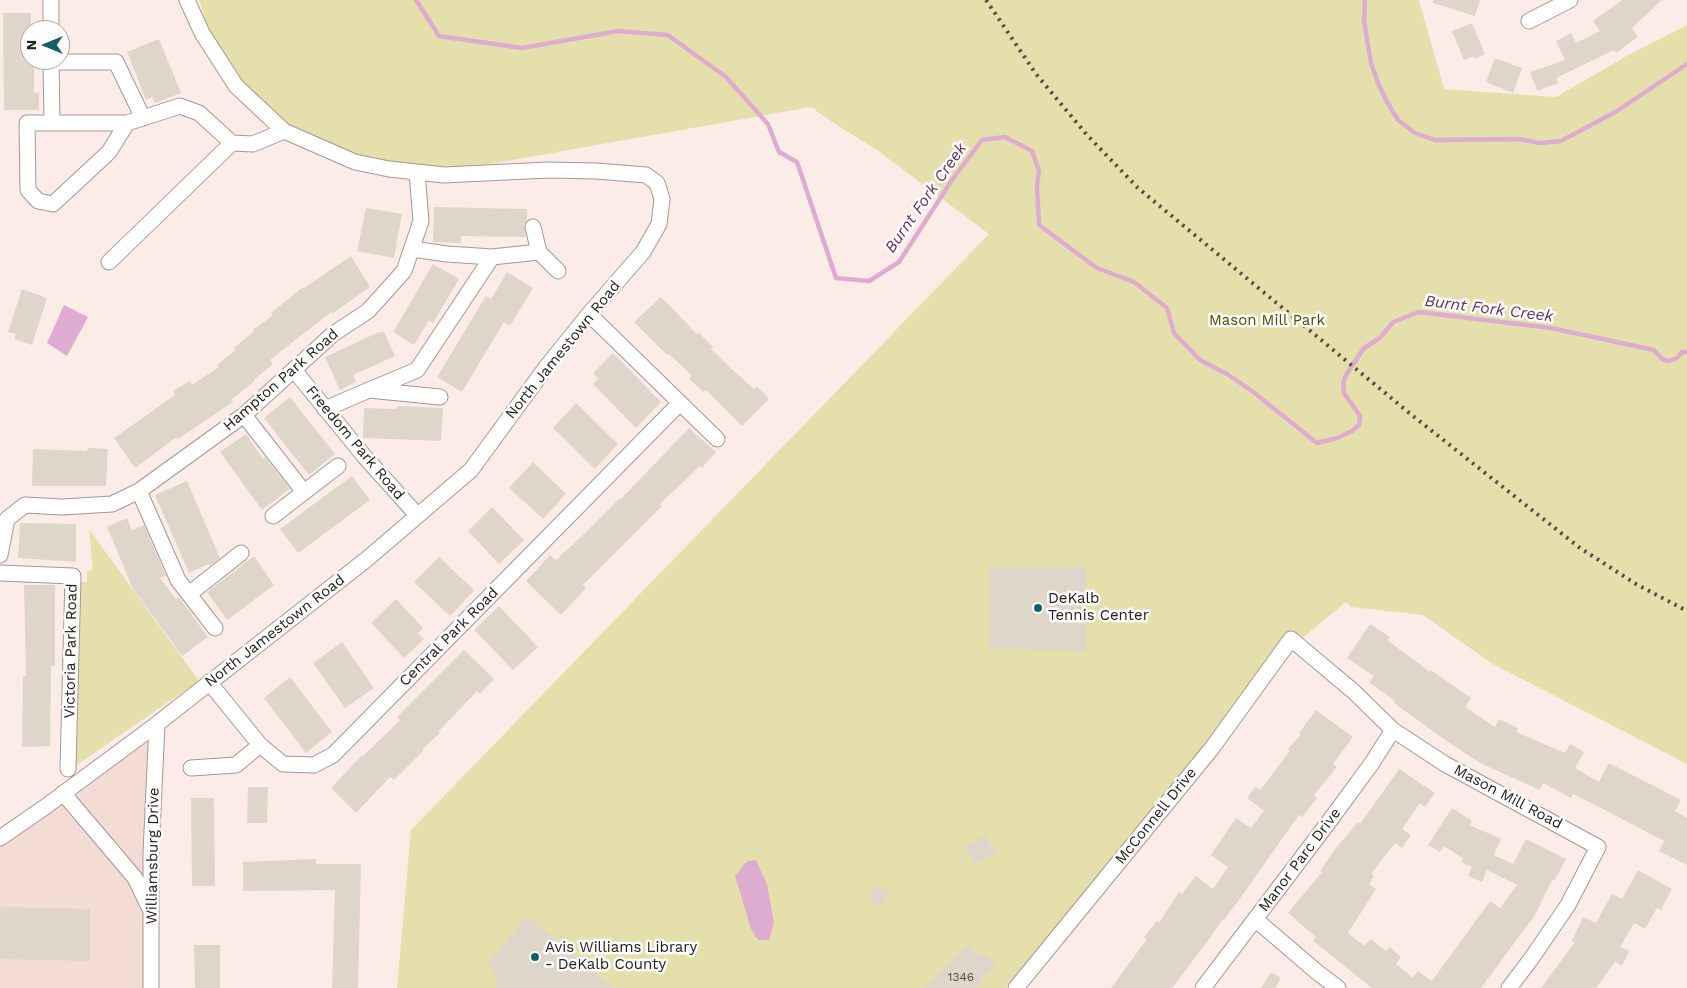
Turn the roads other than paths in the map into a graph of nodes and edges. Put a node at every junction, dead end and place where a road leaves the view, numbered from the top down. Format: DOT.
graph roads {
  1 [pos="52,0"];
  2 [pos="187,0"];
  3 [pos="1570,0"];
  4 [pos="52,20"];
  5 [pos="1529,21"];
  6 [pos="70,61"];
  7 [pos="52,70"];
  8 [pos="142,118"];
  9 [pos="52,123"];
  10 [pos="127,123"];
  11 [pos="284,131"];
  12 [pos="232,143"];
  13 [pos="417,172"];
  14 [pos="534,227"];
  15 [pos="412,249"];
  16 [pos="539,252"];
  17 [pos="492,257"];
  18 [pos="109,262"];
  19 [pos="558,271"];
  20 [pos="589,314"];
  21 [pos="294,370"];
  22 [pos="369,390"];
  23 [pos="440,397"];
  24 [pos="680,403"];
  25 [pos="326,409"];
  26 [pos="244,415"];
  27 [pos="717,439"];
  28 [pos="338,466"];
  29 [pos="139,491"];
  30 [pos="304,492"];
  31 [pos="417,515"];
  32 [pos="273,516"];
  33 [pos="241,553"];
  34 [pos="0,555"];
  35 [pos="0,573"];
  36 [pos="189,594"];
  37 [pos="215,628"];
  38 [pos="1291,639"];
  39 [pos="210,682"];
  40 [pos="157,724"];
  41 [pos="1393,730"];
  42 [pos="260,745"];
  43 [pos="191,768"];
  44 [pos="68,769"];
  45 [pos="63,793"];
  46 [pos="0,838"];
  47 [pos="151,910"];
  48 [pos="1255,919"];
  49 [pos="1209,986"];
  50 [pos="152,988"];
  51 [pos="1016,988"];
  52 [pos="1338,988"];
  53 [pos="1509,988"];
  1 -- 4 [label="street"];
  2 -- 11 [label="street, North Jamestown Road"];
  3 -- 5 [label="street"];
  6 -- 8 [label="street"];
  7 -- 9 [label="street"];
  8 -- 10 [label="street"];
  8 -- 12 [label="street"];
  9 -- 10 [label="street"];
  9 -- 10 [label="street"];
  11 -- 12 [label="street"];
  11 -- 13 [label="street, North Jamestown Road"];
  12 -- 18 [label="street"];
  13 -- 15 [label="street, Hampton Park Road"];
  13 -- 20 [label="street, North Jamestown Road"];
  14 -- 16 [label="street"];
  15 -- 17 [label="street"];
  15 -- 21 [label="street, Hampton Park Road"];
  16 -- 17 [label="street"];
  16 -- 19 [label="street"];
  17 -- 22 [label="street"];
  20 -- 24 [label="street"];
  20 -- 31 [label="street, North Jamestown Road"];
  21 -- 25 [label="street, Freedom Park Road"];
  21 -- 26 [label="street, Hampton Park Road"];
  22 -- 23 [label="street"];
  22 -- 25 [label="street"];
  24 -- 27 [label="street"];
  24 -- 42 [label="street, Central Park Road"];
  25 -- 31 [label="street, Freedom Park Road"];
  26 -- 29 [label="street, Hampton Park Road"];
  26 -- 30 [label="street"];
  28 -- 30 [label="street"];
  29 -- 34 [label="street, Hampton Park Road"];
  29 -- 36 [label="street"];
  30 -- 32 [label="street"];
  31 -- 39 [label="street, North Jamestown Road"];
  33 -- 36 [label="street"];
  35 -- 44 [label="street, Victoria Park Road"];
  36 -- 37 [label="street"];
  38 -- 41 [label="street, Mason Mill Road"];
  38 -- 51 [label="street, McConnell Drive"];
  39 -- 40 [label="street, North Jamestown Road"];
  39 -- 42 [label="street, Central Park Road"];
  40 -- 45 [label="street, North Jamestown Road"];
  40 -- 47 [label="street, Williamsburg Drive"];
  41 -- 48 [label="street, Manor Parc Drive"];
  41 -- 53 [label="street, Mason Mill Road"];
  42 -- 43 [label="street"];
  45 -- 46 [label="street, North Jamestown Road"];
  45 -- 47 [label="street"];
  47 -- 50 [label="street, Williamsburg Drive"];
  48 -- 49 [label="street, Manor Parc Drive"];
  48 -- 52 [label="street"];
}
